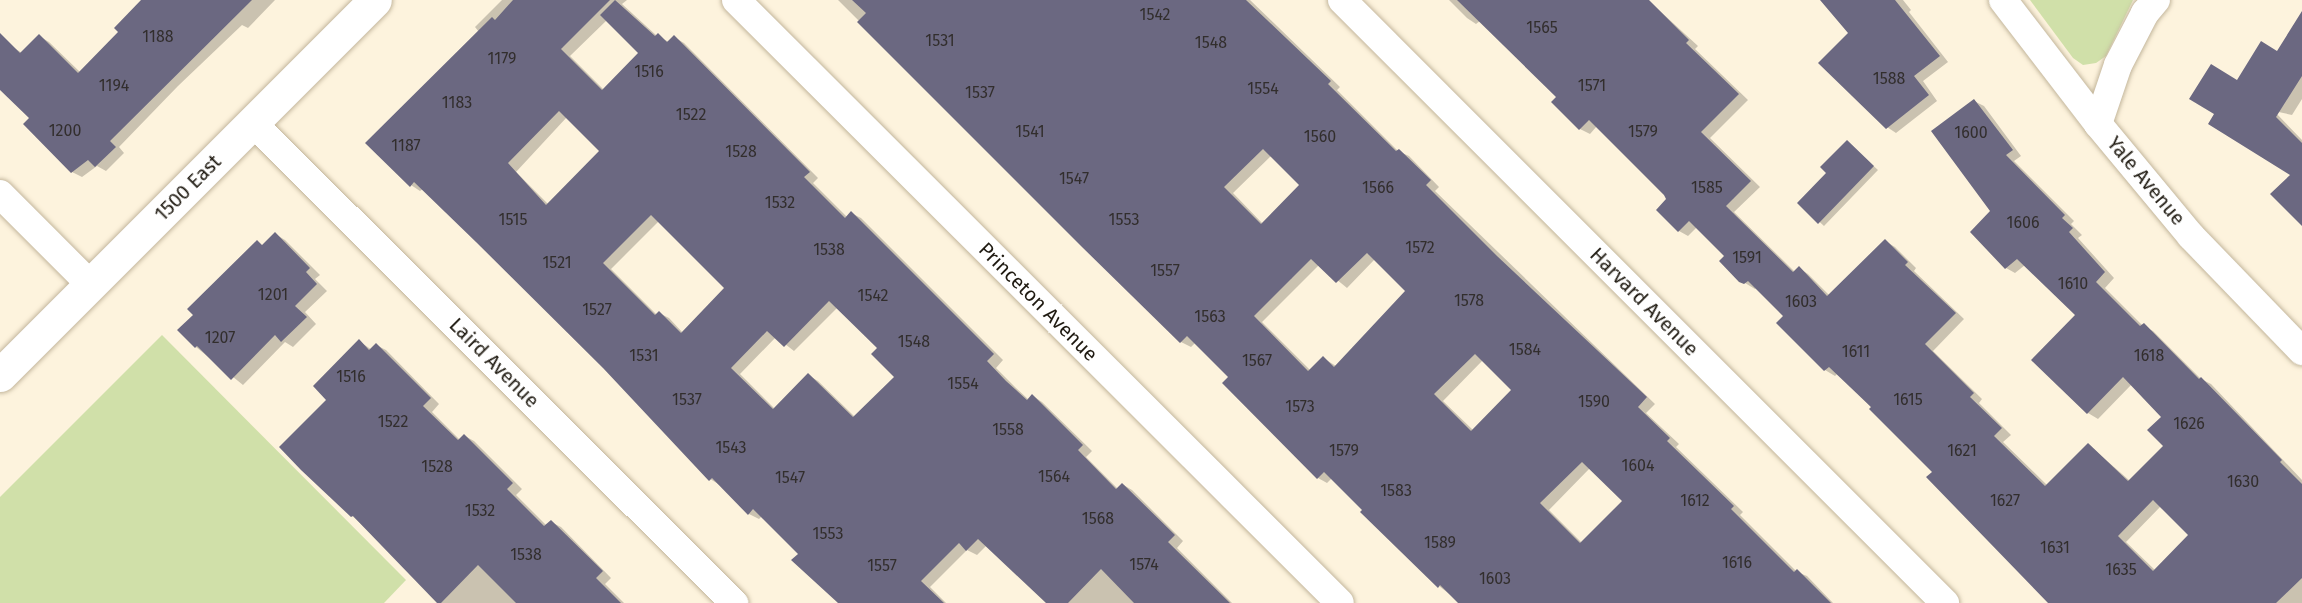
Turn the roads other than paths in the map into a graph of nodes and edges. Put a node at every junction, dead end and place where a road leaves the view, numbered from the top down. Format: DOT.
graph roads {
  1 [pos="375,0"];
  2 [pos="736,0"];
  3 [pos="1342,0"];
  4 [pos="2003,0"];
  5 [pos="2156,0"];
  6 [pos="253,123"];
  7 [pos="2098,124"];
  8 [pos="0,194"];
  9 [pos="90,285"];
  10 [pos="2302,351"];
  11 [pos="0,375"];
  12 [pos="735,603"];
  13 [pos="1340,603"];
  14 [pos="1945,603"];
  1 -- 6 [label="street, 1500 East"];
  2 -- 13 [label="street, Princeton Avenue"];
  3 -- 14 [label="street, Harvard Avenue"];
  4 -- 7 [label="street, Yale Avenue"];
  5 -- 7 [label="street"];
  6 -- 9 [label="street, 1500 East"];
  6 -- 12 [label="street, Laird Avenue"];
  7 -- 10 [label="street, Yale Avenue"];
  8 -- 9 [label="street"];
  9 -- 11 [label="street, 1500 East"];
}
